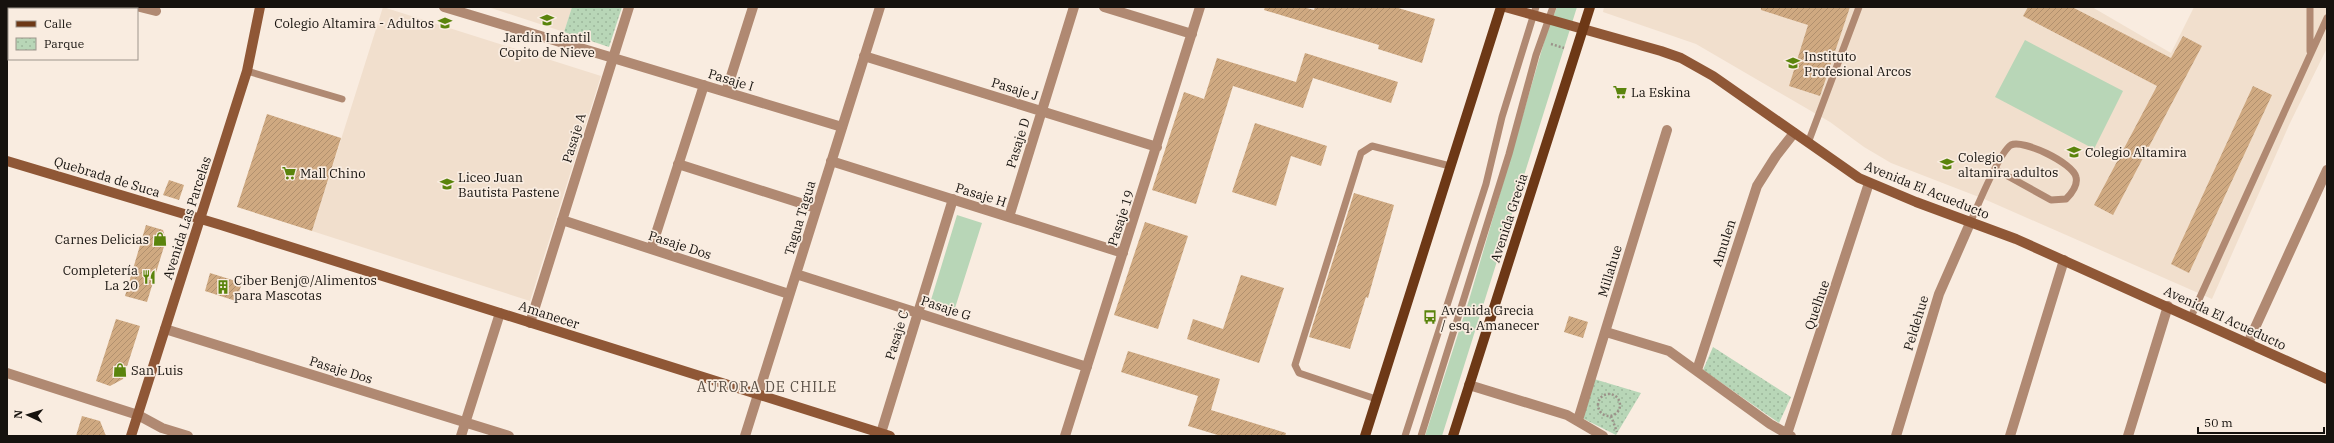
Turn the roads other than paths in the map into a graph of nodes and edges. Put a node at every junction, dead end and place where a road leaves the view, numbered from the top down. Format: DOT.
graph roads {
  1 [pos="140,7"];
  2 [pos="260,7"];
  3 [pos="444,7"];
  4 [pos="629,7"];
  5 [pos="753,7"];
  6 [pos="880,7"];
  7 [pos="1074,7"];
  8 [pos="1104,7"];
  9 [pos="1200,7"];
  10 [pos="1500,7"];
  11 [pos="1505,7"];
  12 [pos="1553,7"];
  13 [pos="1590,7"];
  14 [pos="1859,7"];
  15 [pos="2310,7"];
  16 [pos="156,11"];
  17 [pos="1534,11"];
  18 [pos="2327,18"];
  19 [pos="1549,20"];
  20 [pos="1583,30"];
  21 [pos="1192,34"];
  22 [pos="2310,54"];
  23 [pos="864,56"];
  24 [pos="613,57"];
  25 [pos="248,71"];
  26 [pos="704,85"];
  27 [pos="726,92"];
  28 [pos="342,99"];
  29 [pos="1041,111"];
  30 [pos="842,127"];
  31 [pos="1667,130"];
  32 [pos="1794,133"];
  33 [pos="1808,143"];
  34 [pos="1157,147"];
  35 [pos="7,161"];
  36 [pos="831,161"];
  37 [pos="678,164"];
  38 [pos="1450,166"];
  39 [pos="1995,169"];
  40 [pos="2327,170"];
  41 [pos="1870,183"];
  42 [pos="952,200"];
  43 [pos="816,208"];
  44 [pos="1009,217"];
  45 [pos="200,219"];
  46 [pos="562,220"];
  47 [pos="1970,221"];
  48 [pos="651,249"];
  49 [pos="1123,253"];
  50 [pos="2064,260"];
  51 [pos="796,274"];
  52 [pos="789,294"];
  53 [pos="2168,306"];
  54 [pos="500,313"];
  55 [pos="918,313"];
  56 [pos="2191,317"];
  57 [pos="530,323"];
  58 [pos="166,329"];
  59 [pos="1606,332"];
  60 [pos="2248,344"];
  61 [pos="1087,367"];
  62 [pos="1697,370"];
  63 [pos="7,373"];
  64 [pos="2327,379"];
  65 [pos="1469,386"];
  66 [pos="758,394"];
  67 [pos="1376,399"];
  68 [pos="138,415"];
  69 [pos="1578,420"];
  70 [pos="466,422"];
  71 [pos="885,435"];
  72 [pos="1789,435"];
  73 [pos="131,436"];
  74 [pos="188,436"];
  75 [pos="462,436"];
  76 [pos="509,436"];
  77 [pos="745,436"];
  78 [pos="1065,436"];
  79 [pos="1365,436"];
  80 [pos="1405,436"];
  81 [pos="1421,436"];
  82 [pos="1453,436"];
  83 [pos="1603,436"];
  84 [pos="1896,436"];
  85 [pos="2010,436"];
  86 [pos="2128,436"];
  1 -- 16 [label="street"];
  2 -- 25 [label="street, Avenida Las Parcelas"];
  3 -- 24 [label="street, Pasaje I"];
  4 -- 24 [label="street, Pasaje A"];
  5 -- 27 [label="street"];
  6 -- 23 [label="street, Tagua Tagua"];
  7 -- 29 [label="street, Pasaje D"];
  8 -- 21 [label="street"];
  9 -- 21 [label="street, Pasaje 19"];
  10 -- 38 [label="main road"];
  11 -- 17 [label="street, Avenida El Acueducto"];
  12 -- 19 [label="lane"];
  13 -- 20 [label="main road, Avenida Grecia"];
  14 -- 33 [label="lane"];
  15 -- 22 [label="lane"];
  17 -- 19 [label="street, Avenida El Acueducto"];
  17 -- 80 [label="lane"];
  18 -- 22 [label="lane"];
  19 -- 20 [label="street, Avenida El Acueducto"];
  19 -- 81 [label="lane"];
  20 -- 32 [label="street, Avenida El Acueducto"];
  20 -- 65 [label="main road, Avenida Grecia"];
  21 -- 34 [label="street, Pasaje 19"];
  22 -- 56 [label="lane"];
  23 -- 29 [label="street, Pasaje J"];
  23 -- 30 [label="street, Tagua Tagua"];
  24 -- 26 [label="street, Pasaje I"];
  24 -- 46 [label="street, Pasaje A"];
  25 -- 28 [label="lane"];
  25 -- 45 [label="street, Avenida Las Parcelas"];
  26 -- 27 [label="street, Pasaje I"];
  26 -- 37 [label="street"];
  27 -- 30 [label="street, Pasaje I"];
  29 -- 34 [label="street, Pasaje J"];
  29 -- 44 [label="street, Pasaje D"];
  30 -- 36 [label="street, Tagua Tagua"];
  31 -- 59 [label="street, Millahue"];
  32 -- 33 [label="street, Avenida El Acueducto"];
  32 -- 62 [label="street, Amulen"];
  33 -- 41 [label="street, Avenida El Acueducto"];
  34 -- 49 [label="street, Pasaje 19"];
  35 -- 45 [label="street, Quebrada de Suca"];
  36 -- 42 [label="street, Pasaje H"];
  36 -- 43 [label="street, Tagua Tagua"];
  37 -- 43 [label="street"];
  37 -- 48 [label="street"];
  38 -- 67 [label="main road"];
  38 -- 67 [label="lane"];
  39 -- 39 [label="lane"];
  39 -- 47 [label="lane"];
  40 -- 60 [label="street"];
  41 -- 47 [label="street, Avenida El Acueducto"];
  41 -- 72 [label="street, Quelhue"];
  42 -- 44 [label="street, Pasaje H"];
  42 -- 55 [label="street, Pasaje C"];
  43 -- 51 [label="street, Tagua Tagua"];
  44 -- 49 [label="street, Pasaje H"];
  45 -- 54 [label="street, Amanecer"];
  45 -- 58 [label="street, Avenida Las Parcelas"];
  46 -- 48 [label="street, Pasaje Dos"];
  46 -- 57 [label="street, Pasaje A"];
  47 -- 50 [label="street, Avenida El Acueducto"];
  47 -- 84 [label="street, Peldehue"];
  48 -- 52 [label="street, Pasaje Dos"];
  49 -- 61 [label="street, Pasaje 19"];
  50 -- 53 [label="street, Avenida El Acueducto"];
  50 -- 85 [label="street"];
  51 -- 52 [label="street, Tagua Tagua"];
  51 -- 55 [label="street, Pasaje G"];
  52 -- 66 [label="street, Tagua Tagua"];
  53 -- 56 [label="street, Avenida El Acueducto"];
  53 -- 86 [label="street"];
  54 -- 57 [label="street, Amanecer"];
  54 -- 70 [label="street"];
  55 -- 61 [label="street, Pasaje G"];
  55 -- 71 [label="street, Pasaje C"];
  56 -- 60 [label="street, Avenida El Acueducto"];
  57 -- 66 [label="street, Amanecer"];
  58 -- 68 [label="street, Avenida Las Parcelas"];
  58 -- 70 [label="street, Pasaje Dos"];
  59 -- 62 [label="street"];
  59 -- 69 [label="street, Millahue"];
  60 -- 64 [label="street, Avenida El Acueducto"];
  61 -- 78 [label="street, Pasaje 19"];
  62 -- 72 [label="street"];
  63 -- 68 [label="street"];
  65 -- 69 [label="street"];
  65 -- 82 [label="main road, Avenida Grecia"];
  66 -- 71 [label="street, Amanecer"];
  66 -- 77 [label="street, Tagua Tagua"];
  67 -- 79 [label="main road"];
  68 -- 73 [label="street, Avenida Las Parcelas"];
  68 -- 74 [label="street"];
  69 -- 83 [label="street"];
  70 -- 75 [label="street"];
  70 -- 76 [label="street, Pasaje Dos"];
}
